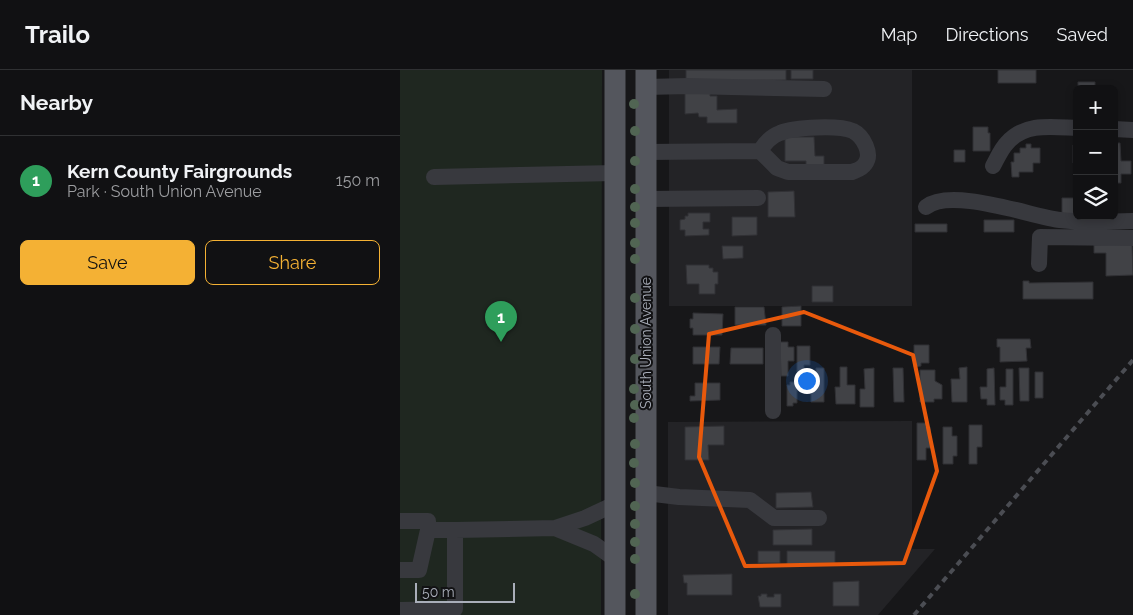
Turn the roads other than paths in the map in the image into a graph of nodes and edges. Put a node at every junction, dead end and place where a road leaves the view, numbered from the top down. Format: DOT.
graph roads {
  1 [pos="616,70"];
  2 [pos="646,78"];
  3 [pos="824,89"];
  4 [pos="1073,128"];
  5 [pos="1118,129"];
  6 [pos="1133,130"];
  7 [pos="760,151"];
  8 [pos="646,152"];
  9 [pos="993,166"];
  10 [pos="616,173"];
  11 [pos="434,177"];
  12 [pos="758,198"];
  13 [pos="646,199"];
  14 [pos="926,206"];
  15 [pos="1133,221"];
  16 [pos="1133,238"];
  17 [pos="1039,264"];
  18 [pos="773,335"];
  19 [pos="773,411"];
  20 [pos="646,494"];
  21 [pos="615,504"];
  22 [pos="819,518"];
  23 [pos="400,521"];
  24 [pos="555,528"];
  25 [pos="428,530"];
  26 [pos="455,530"];
  27 [pos="615,559"];
  28 [pos="400,570"];
  29 [pos="400,610"];
  30 [pos="615,615"];
  31 [pos="646,615"];
  1 -- 10 [label="main road"];
  2 -- 3 [label="lane"];
  2 -- 8 [label="main road, South Union Avenue"];
  4 -- 9 [label="lane"];
  5 -- 6 [label="lane"];
  7 -- 7 [label="lane"];
  7 -- 8 [label="lane"];
  8 -- 13 [label="main road, South Union Avenue"];
  10 -- 11 [label="lane"];
  10 -- 21 [label="main road"];
  12 -- 13 [label="lane"];
  13 -- 20 [label="main road, South Union Avenue"];
  14 -- 15 [label="lane"];
  16 -- 17 [label="lane"];
  18 -- 19 [label="lane"];
  20 -- 22 [label="lane"];
  20 -- 31 [label="main road, South Union Avenue"];
  21 -- 24 [label="lane"];
  21 -- 27 [label="main road"];
  23 -- 25 [label="lane"];
  24 -- 26 [label="lane"];
  24 -- 27 [label="lane"];
  25 -- 26 [label="lane"];
  25 -- 28 [label="lane"];
  26 -- 29 [label="lane"];
  27 -- 30 [label="main road"];
}
